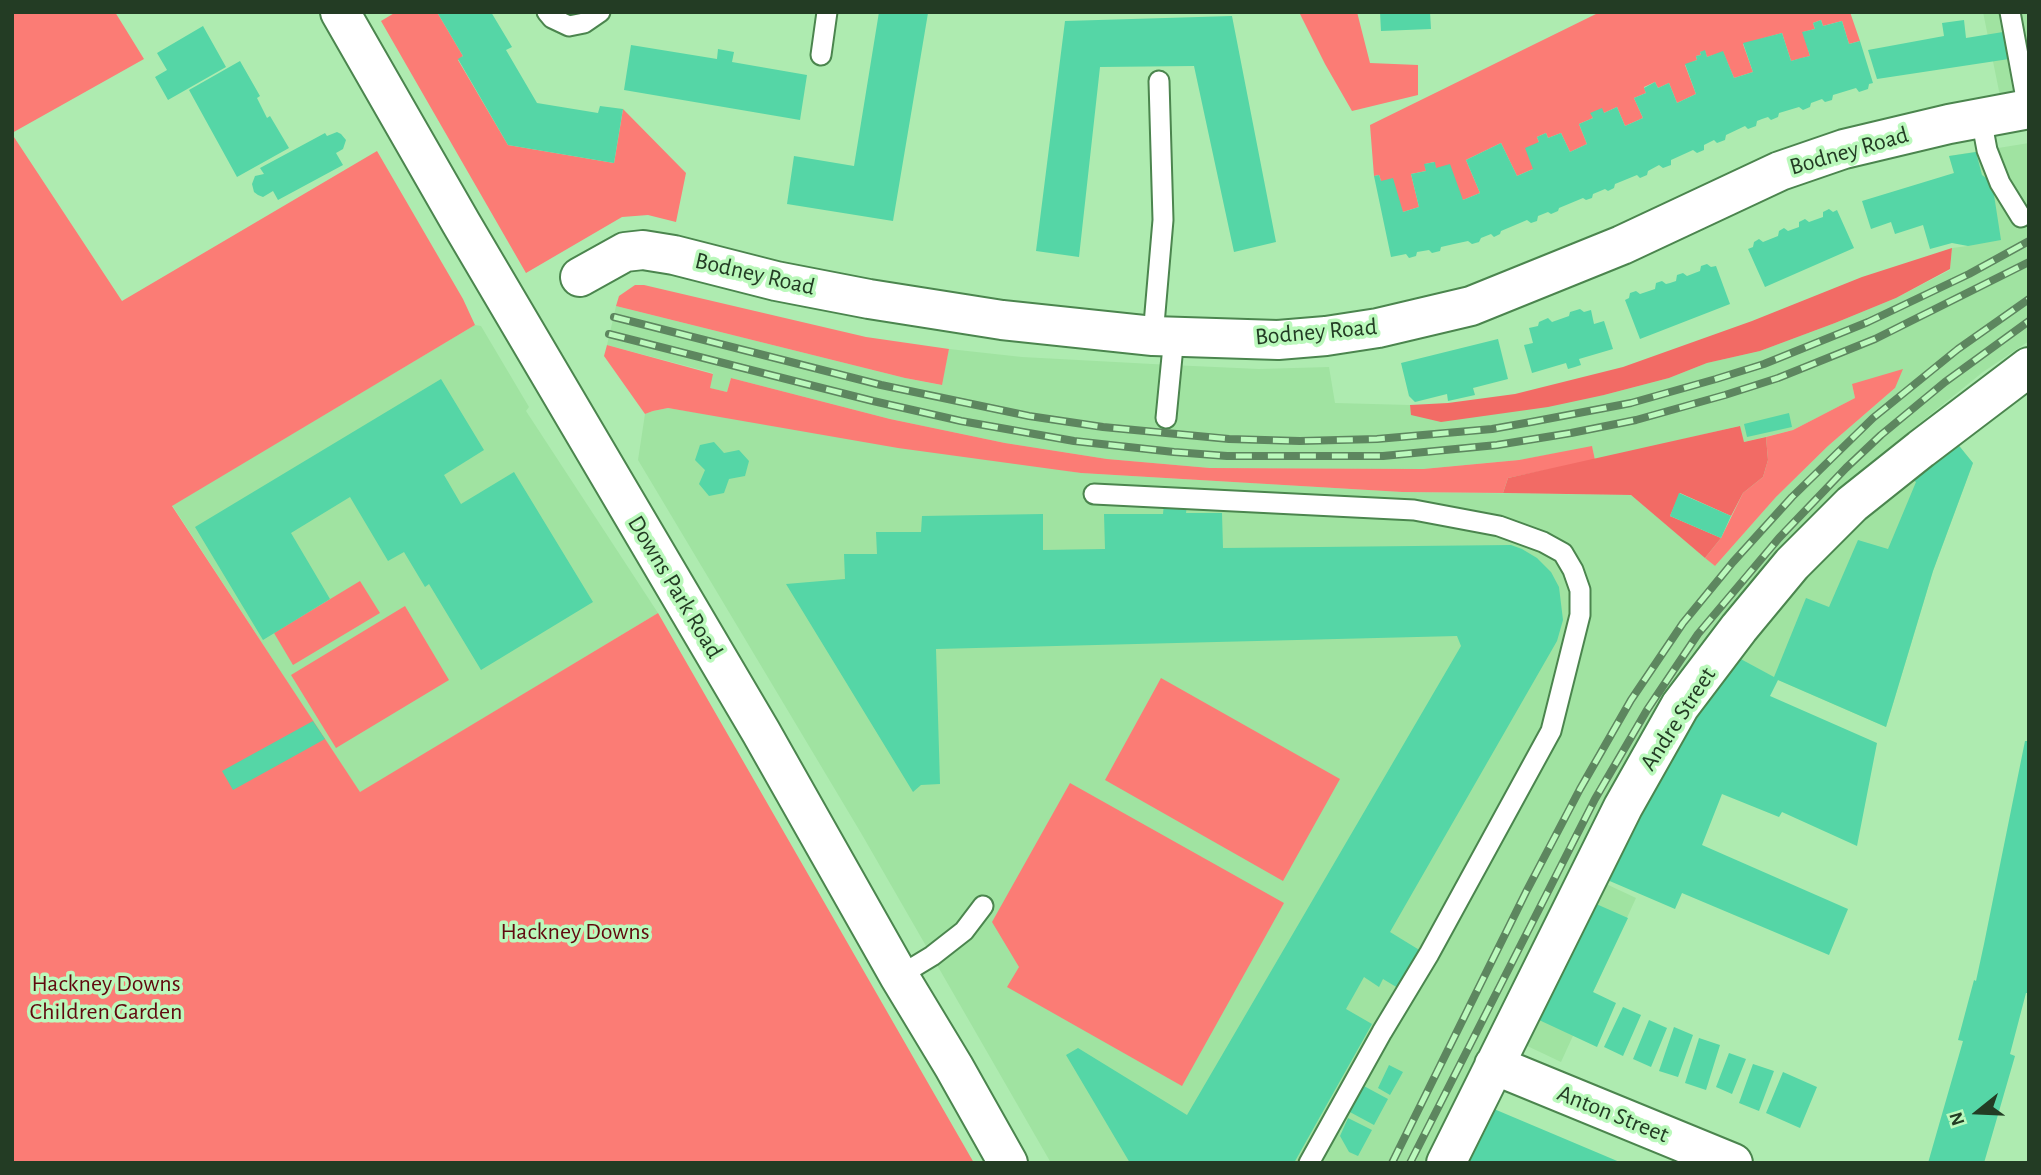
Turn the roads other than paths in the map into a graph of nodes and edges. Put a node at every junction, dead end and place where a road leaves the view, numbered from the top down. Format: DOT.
graph roads {
  1 [pos="548,12"];
  2 [pos="600,12"];
  3 [pos="827,12"];
  4 [pos="2010,12"];
  5 [pos="348,15"];
  6 [pos="821,55"];
  7 [pos="1159,81"];
  8 [pos="2028,109"];
  9 [pos="1981,118"];
  10 [pos="2021,217"];
  11 [pos="580,277"];
  12 [pos="1163,336"];
  13 [pos="2029,367"];
  14 [pos="1166,418"];
  15 [pos="1094,494"];
  16 [pos="983,906"];
  17 [pos="899,976"];
  18 [pos="1494,1065"];
  19 [pos="1009,1163"];
  20 [pos="1309,1163"];
  21 [pos="1446,1163"];
  22 [pos="1733,1163"];
  1 -- 2 [label="lane"];
  3 -- 6 [label="lane"];
  4 -- 8 [label="lane"];
  5 -- 17 [label="street, Downs Park Road"];
  7 -- 12 [label="lane"];
  8 -- 9 [label="street, Bodney Road"];
  9 -- 10 [label="lane"];
  9 -- 12 [label="street, Bodney Road"];
  11 -- 12 [label="street, Bodney Road"];
  12 -- 14 [label="lane"];
  13 -- 18 [label="street, Andre Street"];
  15 -- 20 [label="lane"];
  16 -- 17 [label="lane"];
  17 -- 19 [label="street, Downs Park Road"];
  18 -- 21 [label="street, Andre Street"];
  18 -- 22 [label="street, Anton Street"];
}
